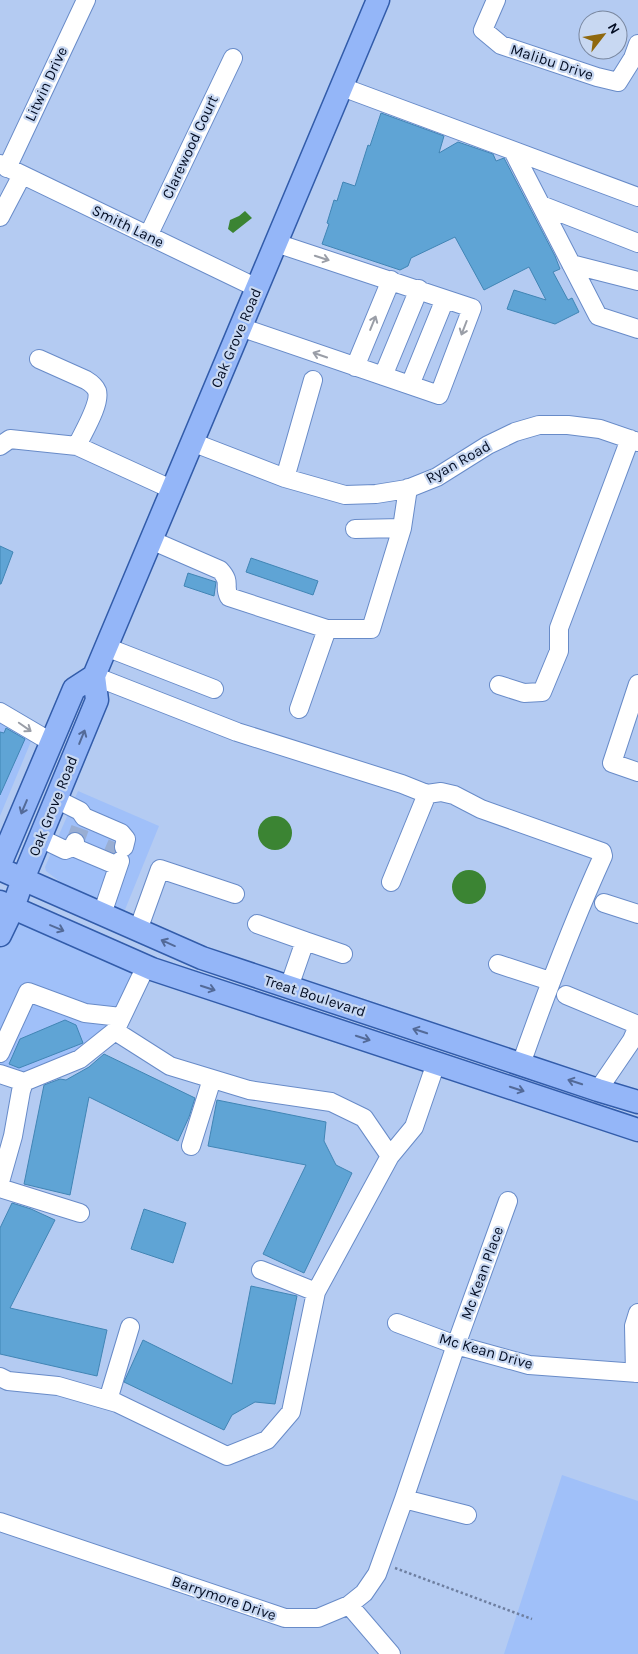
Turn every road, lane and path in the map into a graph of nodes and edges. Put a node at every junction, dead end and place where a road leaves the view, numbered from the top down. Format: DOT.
graph roads {
  1 [pos="86,0"];
  2 [pos="378,0"];
  3 [pos="496,0"];
  4 [pos="638,44"];
  5 [pos="232,58"];
  6 [pos="342,87"];
  7 [pos="513,151"];
  8 [pos="9,169"];
  9 [pos="638,197"];
  10 [pos="540,205"];
  11 [pos="0,217"];
  12 [pos="148,236"];
  13 [pos="276,243"];
  14 [pos="638,243"];
  15 [pos="571,264"];
  16 [pos="390,280"];
  17 [pos="638,281"];
  18 [pos="257,288"];
  19 [pos="419,290"];
  20 [pos="445,298"];
  21 [pos="636,324"];
  22 [pos="240,327"];
  23 [pos="39,358"];
  24 [pos="355,367"];
  25 [pos="383,376"];
  26 [pos="313,380"];
  27 [pos="410,386"];
  28 [pos="634,440"];
  29 [pos="192,442"];
  30 [pos="0,446"];
  31 [pos="77,446"];
  32 [pos="285,478"];
  33 [pos="408,488"];
  34 [pos="172,489"];
  35 [pos="402,528"];
  36 [pos="355,529"];
  37 [pos="150,540"];
  38 [pos="327,629"];
  39 [pos="106,647"];
  40 [pos="94,676"];
  41 [pos="638,684"];
  42 [pos="500,685"];
  43 [pos="214,689"];
  44 [pos="299,708"];
  45 [pos="0,712"];
  46 [pos="51,742"];
  47 [pos="638,772"];
  48 [pos="427,794"];
  49 [pos="56,799"];
  50 [pos="83,835"];
  51 [pos="40,838"];
  52 [pos="117,853"];
  53 [pos="0,864"];
  54 [pos="0,870"];
  55 [pos="23,879"];
  56 [pos="391,882"];
  57 [pos="235,894"];
  58 [pos="604,903"];
  59 [pos="6,905"];
  60 [pos="102,914"];
  61 [pos="638,914"];
  62 [pos="257,924"];
  63 [pos="138,930"];
  64 [pos="0,935"];
  65 [pos="305,941"];
  66 [pos="344,954"];
  67 [pos="498,964"];
  68 [pos="146,966"];
  69 [pos="550,981"];
  70 [pos="289,987"];
  71 [pos="566,995"];
  72 [pos="118,1024"];
  73 [pos="638,1025"];
  74 [pos="0,1053"];
  75 [pos="436,1063"];
  76 [pos="521,1064"];
  77 [pos="0,1074"];
  78 [pos="212,1079"];
  79 [pos="24,1082"];
  80 [pos="598,1090"];
  81 [pos="638,1102"];
  82 [pos="638,1130"];
  83 [pos="191,1146"];
  84 [pos="390,1156"];
  85 [pos="0,1182"];
  86 [pos="0,1188"];
  87 [pos="508,1201"];
  88 [pos="80,1213"];
  89 [pos="262,1270"];
  90 [pos="316,1292"];
  91 [pos="638,1313"];
  92 [pos="397,1323"];
  93 [pos="130,1327"];
  94 [pos="456,1344"];
  95 [pos="637,1373"];
  96 [pos="0,1377"];
  97 [pos="108,1400"];
  98 [pos="404,1499"];
  99 [pos="467,1516"];
  100 [pos="0,1522"];
  101 [pos="381,1563"];
  102 [pos="349,1605"];
  103 [pos="532,1619"];
  104 [pos="392,1654"];
  1 -- 8 [label="street, Litwin Drive"];
  2 -- 6 [label="main road, Oak Grove Road"];
  3 -- 4 [label="street, Malibu Drive"];
  5 -- 12 [label="street, Clarewood Court"];
  6 -- 7 [label="street"];
  6 -- 13 [label="main road, Oak Grove Road"];
  7 -- 9 [label="street"];
  7 -- 10 [label="street"];
  8 -- 11 [label="street, Litwin Drive"];
  8 -- 12 [label="street, Smith Lane"];
  10 -- 14 [label="street"];
  10 -- 15 [label="street"];
  12 -- 18 [label="street, Smith Lane"];
  13 -- 16 [label="street, one-way"];
  13 -- 18 [label="main road, Oak Grove Road"];
  15 -- 17 [label="street"];
  15 -- 21 [label="street"];
  16 -- 19 [label="street"];
  24 -- 16 [label="street, one-way"];
  18 -- 22 [label="main road, Oak Grove Road"];
  19 -- 20 [label="street"];
  19 -- 25 [label="street"];
  20 -- 27 [label="street"];
  20 -- 27 [label="street, one-way"];
  24 -- 22 [label="street, one-way"];
  22 -- 29 [label="main road, Oak Grove Road"];
  23 -- 31 [label="street"];
  24 -- 25 [label="street"];
  25 -- 27 [label="street"];
  26 -- 32 [label="street"];
  28 -- 33 [label="street, Ryan Road"];
  28 -- 42 [label="street"];
  29 -- 32 [label="street, Ryan Road"];
  29 -- 34 [label="main road, Oak Grove Road"];
  30 -- 31 [label="street"];
  31 -- 34 [label="street"];
  32 -- 33 [label="street, Ryan Road"];
  33 -- 35 [label="street"];
  34 -- 37 [label="main road, Oak Grove Road"];
  35 -- 36 [label="street"];
  35 -- 38 [label="street"];
  37 -- 38 [label="street"];
  37 -- 39 [label="main road, Oak Grove Road"];
  38 -- 44 [label="street"];
  39 -- 40 [label="main road, Oak Grove Road"];
  39 -- 43 [label="street"];
  40 -- 46 [label="main road, Oak Grove Road"];
  40 -- 48 [label="street"];
  49 -- 40 [label="main road, Oak Grove Road, one-way"];
  41 -- 47 [label="street"];
  45 -- 46 [label="street, one-way"];
  46 -- 53 [label="main road, Oak Grove Road, one-way"];
  48 -- 56 [label="street"];
  48 -- 69 [label="street"];
  49 -- 50 [label="street"];
  49 -- 51 [label="main road, Oak Grove Road"];
  50 -- 51 [label="street"];
  50 -- 52 [label="street"];
  50 -- 52 [label="street"];
  51 -- 55 [label="main road, Oak Grove Road"];
  52 -- 60 [label="street"];
  54 -- 55 [label="main road, Treat Boulevard"];
  55 -- 59 [label="main road, Oak Grove Road"];
  55 -- 60 [label="main road, Treat Boulevard"];
  57 -- 63 [label="street"];
  58 -- 61 [label="street"];
  59 -- 64 [label="main road, Oak Grove Road"];
  59 -- 68 [label="main road, Treat Boulevard, one-way"];
  60 -- 63 [label="main road, Treat Boulevard"];
  62 -- 65 [label="street"];
  70 -- 63 [label="main road, Treat Boulevard, one-way"];
  65 -- 66 [label="street"];
  65 -- 70 [label="street"];
  67 -- 69 [label="street"];
  68 -- 72 [label="street"];
  68 -- 75 [label="main road, Treat Boulevard, one-way"];
  69 -- 76 [label="street"];
  76 -- 70 [label="main road, Treat Boulevard, one-way"];
  71 -- 73 [label="street"];
  72 -- 74 [label="street"];
  72 -- 78 [label="street"];
  72 -- 79 [label="street"];
  73 -- 80 [label="street"];
  75 -- 82 [label="main road, Treat Boulevard, one-way"];
  75 -- 84 [label="street"];
  80 -- 76 [label="main road, Treat Boulevard, one-way"];
  77 -- 79 [label="street"];
  78 -- 83 [label="street"];
  78 -- 84 [label="street"];
  79 -- 85 [label="street"];
  80 -- 81 [label="main road, Treat Boulevard"];
  84 -- 90 [label="street"];
  86 -- 88 [label="street"];
  87 -- 94 [label="street, Mc Kean Place"];
  89 -- 90 [label="street"];
  90 -- 97 [label="street"];
  91 -- 95 [label="street"];
  92 -- 94 [label="street, Mc Kean Drive"];
  93 -- 97 [label="street"];
  94 -- 95 [label="street, Mc Kean Drive"];
  94 -- 98 [label="street, Barrymore Drive"];
  96 -- 97 [label="street"];
  98 -- 99 [label="street"];
  98 -- 101 [label="street, Barrymore Drive"];
  100 -- 102 [label="street, Barrymore Drive"];
  101 -- 102 [label="street, Barrymore Drive"];
  101 -- 103 [label="path"];
  102 -- 104 [label="street"];
}
